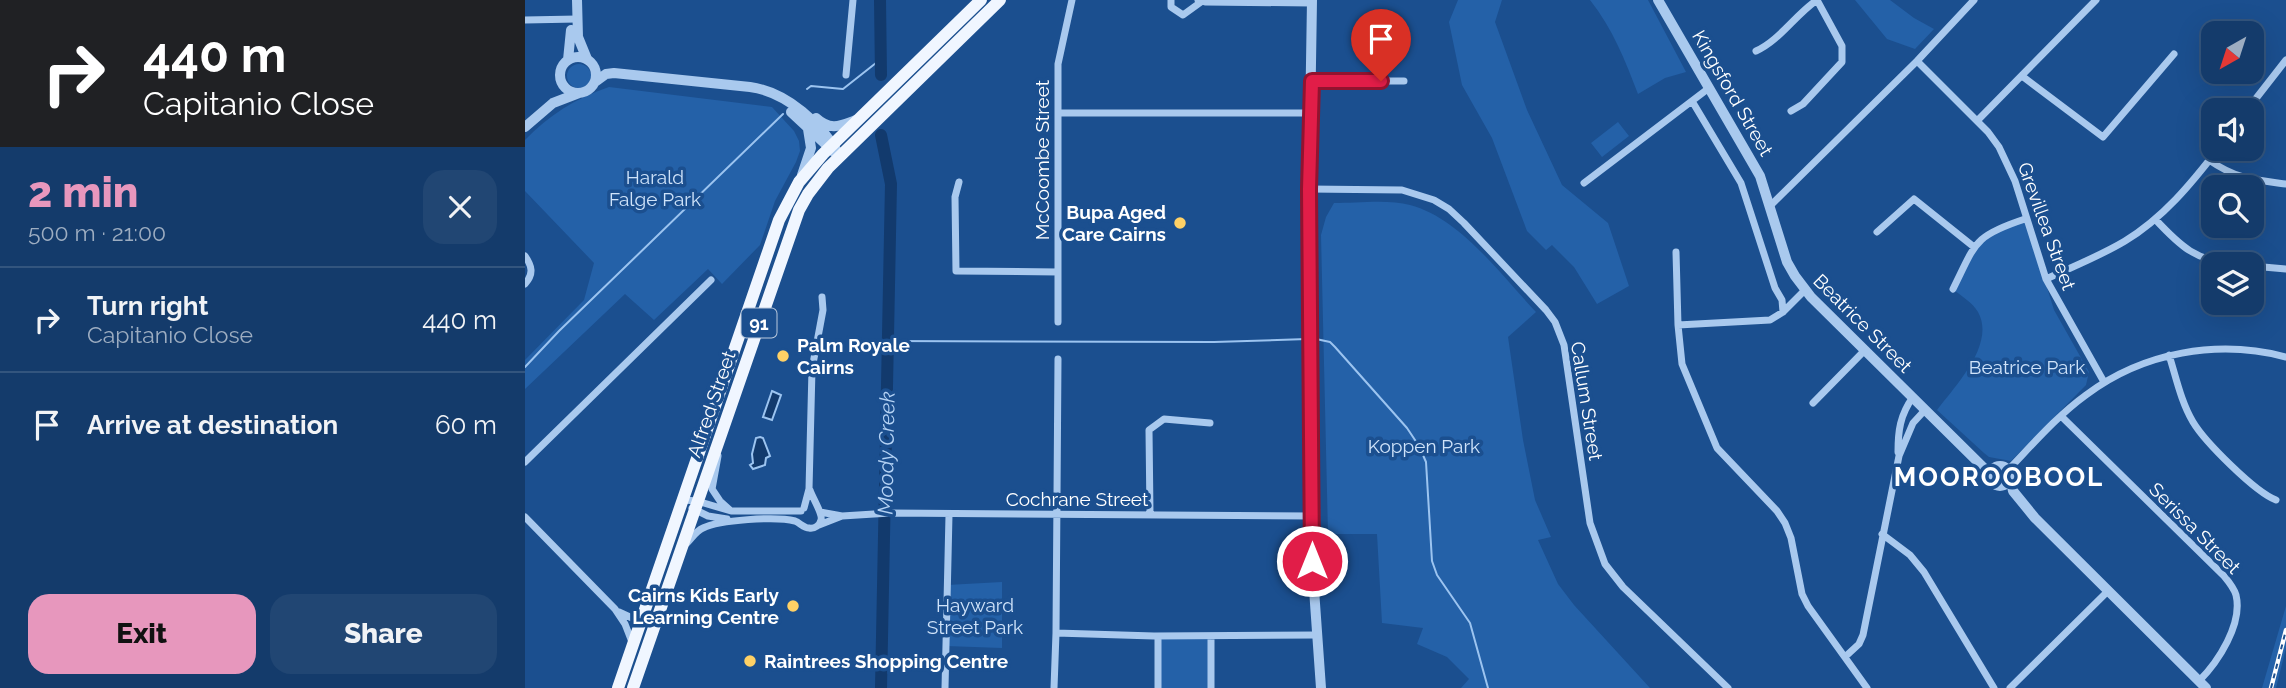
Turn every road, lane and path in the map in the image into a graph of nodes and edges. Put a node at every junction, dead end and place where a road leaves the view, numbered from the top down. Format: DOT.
graph roads {
  1 [pos="571,0"];
  2 [pos="577,0"];
  3 [pos="853,0"];
  4 [pos="982,0"];
  5 [pos="1000,0"];
  6 [pos="1072,0"];
  7 [pos="1171,0"];
  8 [pos="1658,0"];
  9 [pos="1817,0"];
  10 [pos="1974,0"];
  11 [pos="2096,0"];
  12 [pos="1200,1"];
  13 [pos="1312,2"];
  14 [pos="574,19"];
  15 [pos="525,20"];
  16 [pos="1756,51"];
  17 [pos="2174,54"];
  18 [pos="568,60"];
  19 [pos="2286,60"];
  20 [pos="1917,61"];
  21 [pos="590,62"];
  22 [pos="846,75"];
  23 [pos="2022,76"];
  24 [pos="660,77"];
  25 [pos="1312,81"];
  26 [pos="595,82"];
  27 [pos="1404,82"];
  28 [pos="562,83"];
  29 [pos="741,87"];
  30 [pos="1709,88"];
  31 [pos="765,90"];
  32 [pos="579,93"];
  33 [pos="2256,98"];
  34 [pos="1692,101"];
  35 [pos="553,103"];
  36 [pos="1791,111"];
  37 [pos="1059,113"];
  38 [pos="1312,113"];
  39 [pos="862,118"];
  40 [pos="1977,121"];
  41 [pos="525,127"];
  42 [pos="808,128"];
  43 [pos="834,150"];
  44 [pos="2208,161"];
  45 [pos="2210,161"];
  46 [pos="800,182"];
  47 [pos="960,182"];
  48 [pos="1584,183"];
  49 [pos="2286,184"];
  50 [pos="1309,189"];
  51 [pos="1770,206"];
  52 [pos="2025,219"];
  53 [pos="2155,219"];
  54 [pos="1877,232"];
  55 [pos="1974,247"];
  56 [pos="1676,252"];
  57 [pos="525,256"];
  58 [pos="2201,257"];
  59 [pos="2264,267"];
  60 [pos="2286,269"];
  61 [pos="1058,272"];
  62 [pos="2046,279"];
  63 [pos="711,280"];
  64 [pos="525,284"];
  65 [pos="1953,289"];
  66 [pos="1805,290"];
  67 [pos="822,297"];
  68 [pos="1783,312"];
  69 [pos="1058,322"];
  70 [pos="1678,325"];
  71 [pos="1865,350"];
  72 [pos="2169,355"];
  73 [pos="2286,357"];
  74 [pos="1058,359"];
  75 [pos="2104,382"];
  76 [pos="1913,397"];
  77 [pos="1813,403"];
  78 [pos="1925,410"];
  79 [pos="2061,416"];
  80 [pos="1210,423"];
  81 [pos="718,442"];
  82 [pos="1961,446"];
  83 [pos="1899,456"];
  84 [pos="525,462"];
  85 [pos="2006,471"];
  86 [pos="1989,477"];
  87 [pos="2000,487"];
  88 [pos="809,489"];
  89 [pos="2276,500"];
  90 [pos="692,504"];
  91 [pos="803,509"];
  92 [pos="819,510"];
  93 [pos="731,511"];
  94 [pos="1058,514"];
  95 [pos="1150,514"];
  96 [pos="949,515"];
  97 [pos="842,516"];
  98 [pos="1312,516"];
  99 [pos="525,517"];
  100 [pos="2035,518"];
  101 [pos="741,520"];
  102 [pos="802,525"];
  103 [pos="818,525"];
  104 [pos="1882,534"];
  105 [pos="680,552"];
  106 [pos="2109,591"];
  107 [pos="615,609"];
  108 [pos="644,614"];
  109 [pos="1056,633"];
  110 [pos="1315,635"];
  111 [pos="1158,636"];
  112 [pos="1211,636"];
  113 [pos="633,646"];
  114 [pos="1846,656"];
  115 [pos="2203,684"];
  116 [pos="618,688"];
  117 [pos="633,688"];
  118 [pos="945,688"];
  119 [pos="1054,688"];
  120 [pos="1158,688"];
  121 [pos="1211,688"];
  122 [pos="1321,688"];
  123 [pos="1728,688"];
  124 [pos="1867,688"];
  125 [pos="1994,688"];
  126 [pos="2010,688"];
  1 -- 14 [label="street"];
  2 -- 14 [label="street"];
  3 -- 22 [label="street"];
  4 -- 39 [label="main road, Alfred Street / 91"];
  5 -- 43 [label="main road, Alfred Street / 91"];
  6 -- 37 [label="street, McCoombe Street"];
  7 -- 12 [label="street"];
  8 -- 30 [label="street, Kingsford Street"];
  9 -- 16 [label="street"];
  9 -- 36 [label="street"];
  10 -- 20 [label="street"];
  11 -- 23 [label="street"];
  12 -- 13 [label="street"];
  13 -- 25 [label="street"];
  14 -- 15 [label="street"];
  14 -- 18 [label="street"];
  14 -- 21 [label="street"];
  17 -- 23 [label="street"];
  18 -- 21 [label="street"];
  18 -- 28 [label="street"];
  19 -- 33 [label="street"];
  20 -- 40 [label="street, Grevillea Street"];
  20 -- 51 [label="street"];
  21 -- 24 [label="street"];
  21 -- 26 [label="street"];
  23 -- 40 [label="street"];
  24 -- 26 [label="street"];
  24 -- 29 [label="street"];
  25 -- 27 [label="street"];
  25 -- 38 [label="street"];
  26 -- 32 [label="street"];
  28 -- 32 [label="street"];
  28 -- 35 [label="street"];
  29 -- 31 [label="street"];
  29 -- 42 [label="street"];
  30 -- 34 [label="street"];
  30 -- 51 [label="street, Kingsford Street"];
  31 -- 39 [label="street"];
  31 -- 43 [label="street"];
  32 -- 35 [label="street"];
  34 -- 48 [label="street"];
  34 -- 68 [label="street, Kingsford Street"];
  35 -- 41 [label="street"];
  37 -- 38 [label="street"];
  37 -- 61 [label="street, McCoombe Street"];
  38 -- 50 [label="street"];
  39 -- 43 [label="main road, Alfred Street / 91"];
  40 -- 52 [label="street, Grevillea Street"];
  42 -- 43 [label="street"];
  42 -- 46 [label="street"];
  43 -- 46 [label="main road, Alfred Street / 91"];
  43 -- 81 [label="main road, Alfred Street / 91"];
  44 -- 53 [label="street"];
  45 -- 49 [label="street"];
  46 -- 90 [label="main road, Alfred Street / 91"];
  47 -- 61 [label="street"];
  50 -- 98 [label="street"];
  50 -- 123 [label="street, Callum Street"];
  51 -- 66 [label="street, Beatrice Street"];
  52 -- 55 [label="street"];
  52 -- 62 [label="street, Grevillea Street"];
  53 -- 58 [label="street"];
  53 -- 62 [label="street"];
  54 -- 55 [label="street"];
  55 -- 65 [label="street"];
  56 -- 70 [label="street"];
  57 -- 64 [label="street"];
  59 -- 60 [label="street"];
  61 -- 69 [label="street, McCoombe Street"];
  62 -- 75 [label="street, Grevillea Street"];
  63 -- 84 [label="street"];
  66 -- 68 [label="street"];
  66 -- 71 [label="street, Beatrice Street"];
  67 -- 88 [label="street"];
  68 -- 70 [label="street"];
  70 -- 114 [label="street"];
  71 -- 76 [label="street, Beatrice Street"];
  71 -- 77 [label="street"];
  72 -- 73 [label="street"];
  72 -- 75 [label="street"];
  72 -- 89 [label="street"];
  74 -- 94 [label="street"];
  75 -- 79 [label="street"];
  76 -- 78 [label="street, Beatrice Street"];
  76 -- 83 [label="street"];
  78 -- 82 [label="street, Beatrice Street"];
  78 -- 83 [label="street"];
  79 -- 85 [label="street"];
  79 -- 115 [label="street, Serissa Street"];
  80 -- 95 [label="street"];
  81 -- 90 [label="main road, Alfred Street / 91"];
  81 -- 93 [label="street"];
  82 -- 85 [label="street, Beatrice Street"];
  82 -- 86 [label="street, Beatrice Street"];
  83 -- 104 [label="street"];
  85 -- 86 [label="street"];
  85 -- 87 [label="street"];
  85 -- 100 [label="street"];
  86 -- 87 [label="street"];
  87 -- 100 [label="street"];
  88 -- 91 [label="street"];
  88 -- 92 [label="street"];
  90 -- 93 [label="street"];
  90 -- 101 [label="street"];
  90 -- 105 [label="main road, Alfred Street / 91"];
  90 -- 108 [label="main road, Alfred Street / 91"];
  91 -- 92 [label="street"];
  91 -- 93 [label="street"];
  91 -- 102 [label="street"];
  92 -- 97 [label="street, Cochrane Street"];
  92 -- 103 [label="street"];
  94 -- 95 [label="street, Cochrane Street"];
  94 -- 96 [label="street, Cochrane Street"];
  94 -- 109 [label="street"];
  95 -- 98 [label="street, Cochrane Street"];
  96 -- 97 [label="street, Cochrane Street"];
  96 -- 118 [label="street"];
  97 -- 103 [label="street, Cochrane Street"];
  98 -- 110 [label="street"];
  99 -- 107 [label="street"];
  100 -- 106 [label="street"];
  101 -- 102 [label="street"];
  101 -- 105 [label="street"];
  102 -- 103 [label="street"];
  104 -- 114 [label="street"];
  104 -- 125 [label="street"];
  105 -- 117 [label="main road, Alfred Street / 91"];
  106 -- 115 [label="street"];
  106 -- 126 [label="street"];
  107 -- 108 [label="street"];
  107 -- 113 [label="street"];
  108 -- 113 [label="main road, Alfred Street / 91"];
  109 -- 111 [label="street"];
  109 -- 119 [label="street"];
  110 -- 112 [label="street"];
  110 -- 122 [label="street"];
  111 -- 112 [label="street"];
  111 -- 120 [label="street"];
  112 -- 121 [label="street"];
  113 -- 116 [label="main road, Alfred Street / 91"];
  114 -- 124 [label="street"];
}
